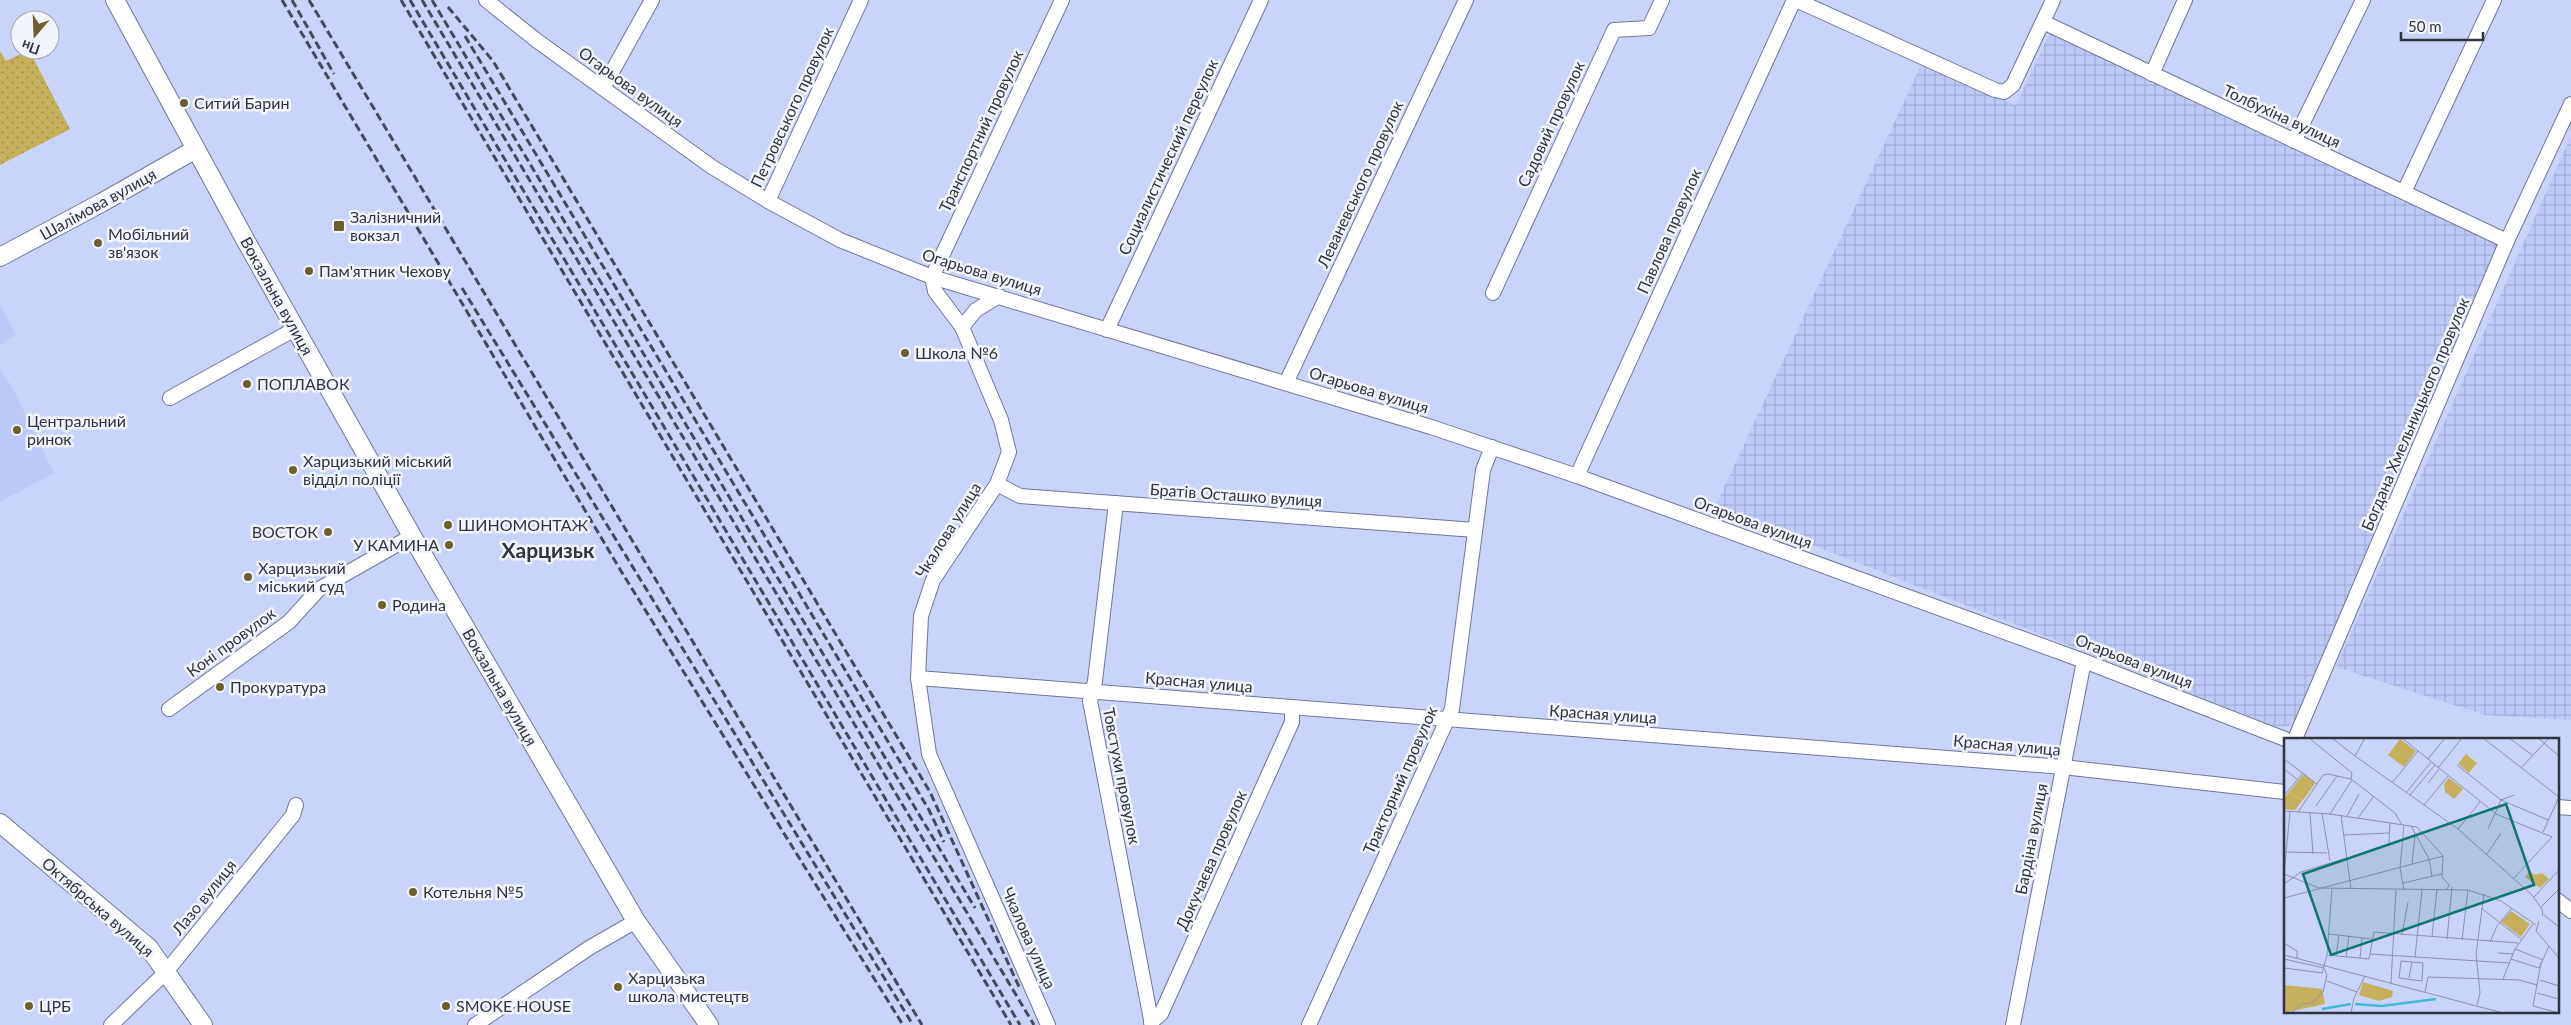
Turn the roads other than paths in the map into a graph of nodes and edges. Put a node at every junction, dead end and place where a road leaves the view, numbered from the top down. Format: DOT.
graph roads {
  1 [pos="115,0"];
  2 [pos="486,0"];
  3 [pos="652,0"];
  4 [pos="861,0"];
  5 [pos="1062,0"];
  6 [pos="1261,0"];
  7 [pos="1466,0"];
  8 [pos="1662,0"];
  9 [pos="1795,0"];
  10 [pos="2053,0"];
  11 [pos="2185,0"];
  12 [pos="2362,0"];
  13 [pos="2494,0"];
  14 [pos="2043,22"];
  15 [pos="2152,74"];
  16 [pos="603,88"];
  17 [pos="2571,104"];
  18 [pos="2294,141"];
  19 [pos="196,149"];
  20 [pos="2404,192"];
  21 [pos="768,201"];
  22 [pos="2507,241"];
  23 [pos="0,257"];
  24 [pos="932,277"];
  25 [pos="1493,293"];
  26 [pos="999,296"];
  27 [pos="962,327"];
  28 [pos="296,329"];
  29 [pos="1107,330"];
  30 [pos="1286,383"];
  31 [pos="170,398"];
  32 [pos="1492,447"];
  33 [pos="1577,476"];
  34 [pos="997,484"];
  35 [pos="1116,503"];
  36 [pos="1475,530"];
  37 [pos="412,536"];
  38 [pos="2084,661"];
  39 [pos="918,678"];
  40 [pos="1092,691"];
  41 [pos="1292,707"];
  42 [pos="169,709"];
  43 [pos="1447,719"];
  44 [pos="2295,738"];
  45 [pos="2284,739"];
  46 [pos="2063,767"];
  47 [pos="2284,792"];
  48 [pos="296,806"];
  49 [pos="2558,807"];
  50 [pos="2571,808"];
  51 [pos="0,823"];
  52 [pos="2558,901"];
  53 [pos="2571,912"];
  54 [pos="636,921"];
  55 [pos="166,972"];
  56 [pos="1152,1023"];
  57 [pos="110,1025"];
  58 [pos="203,1025"];
  59 [pos="474,1025"];
  60 [pos="709,1025"];
  61 [pos="1048,1025"];
  62 [pos="1309,1025"];
  63 [pos="2013,1025"];
  1 -- 19 [label="main road, Вокзальна вулиця"];
  2 -- 16 [label="street, Огарьова вулиця"];
  3 -- 16 [label="street"];
  4 -- 21 [label="street, Петровського провулок"];
  5 -- 24 [label="street, Транспортний провулок"];
  6 -- 29 [label="street, Социалистический переулок"];
  7 -- 30 [label="street, Леваневського провулок"];
  8 -- 25 [label="street, Садовий провулок"];
  9 -- 14 [label="street"];
  9 -- 33 [label="street, Павлова провулок"];
  10 -- 14 [label="street"];
  11 -- 15 [label="street"];
  12 -- 18 [label="street"];
  13 -- 20 [label="street"];
  14 -- 15 [label="street, Толбухіна вулиця"];
  15 -- 18 [label="street, Толбухіна вулиця"];
  16 -- 21 [label="street, Огарьова вулиця"];
  17 -- 22 [label="street, Богдана Хмельницького провулок"];
  18 -- 20 [label="street, Толбухіна вулиця"];
  19 -- 23 [label="main road, Шалімова вулиця"];
  19 -- 28 [label="main road, Вокзальна вулиця"];
  20 -- 22 [label="street, Толбухіна вулиця"];
  21 -- 24 [label="street, Огарьова вулиця"];
  22 -- 44 [label="street, Богдана Хмельницького провулок"];
  24 -- 26 [label="street, Огарьова вулиця"];
  24 -- 27 [label="street, Чкалова улица"];
  26 -- 27 [label="street"];
  26 -- 29 [label="street, Огарьова вулиця"];
  27 -- 34 [label="street, Чкалова улица"];
  28 -- 31 [label="street"];
  28 -- 37 [label="main road, Вокзальна вулиця"];
  29 -- 30 [label="street, Огарьова вулиця"];
  30 -- 32 [label="street, Огарьова вулиця"];
  32 -- 33 [label="street, Огарьова вулиця"];
  32 -- 36 [label="street, Тракторний провулок"];
  33 -- 38 [label="street, Огарьова вулиця"];
  34 -- 35 [label="street, Братів Осташко вулиця"];
  34 -- 39 [label="street, Чкалова улица"];
  35 -- 36 [label="street, Братів Осташко вулиця"];
  35 -- 40 [label="street, Товстухи провулок"];
  36 -- 43 [label="street, Тракторний провулок"];
  37 -- 42 [label="street, Коні провулок"];
  37 -- 54 [label="main road, Вокзальна вулиця"];
  38 -- 45 [label="street, Огарьова вулиця"];
  38 -- 46 [label="street, Бардіна вулиця"];
  39 -- 40 [label="street, Красная улица"];
  39 -- 61 [label="street, Чкалова улица"];
  40 -- 41 [label="street, Красная улица"];
  40 -- 56 [label="street, Товстухи провулок"];
  41 -- 43 [label="street, Красная улица"];
  41 -- 56 [label="street, Докучаєва провулок"];
  43 -- 46 [label="street, Красная улица"];
  43 -- 62 [label="street, Тракторний провулок"];
  46 -- 47 [label="street, Красная улица"];
  46 -- 63 [label="street, Бардіна вулиця"];
  48 -- 55 [label="street, Лазо вулиця"];
  49 -- 50 [label="street"];
  51 -- 55 [label="main road, Октябрська вулиця"];
  52 -- 53 [label="street"];
  54 -- 59 [label="street"];
  54 -- 60 [label="main road, Вокзальна вулиця"];
  55 -- 57 [label="street, Лазо вулиця"];
  55 -- 58 [label="main road, Октябрська вулиця"];
}
